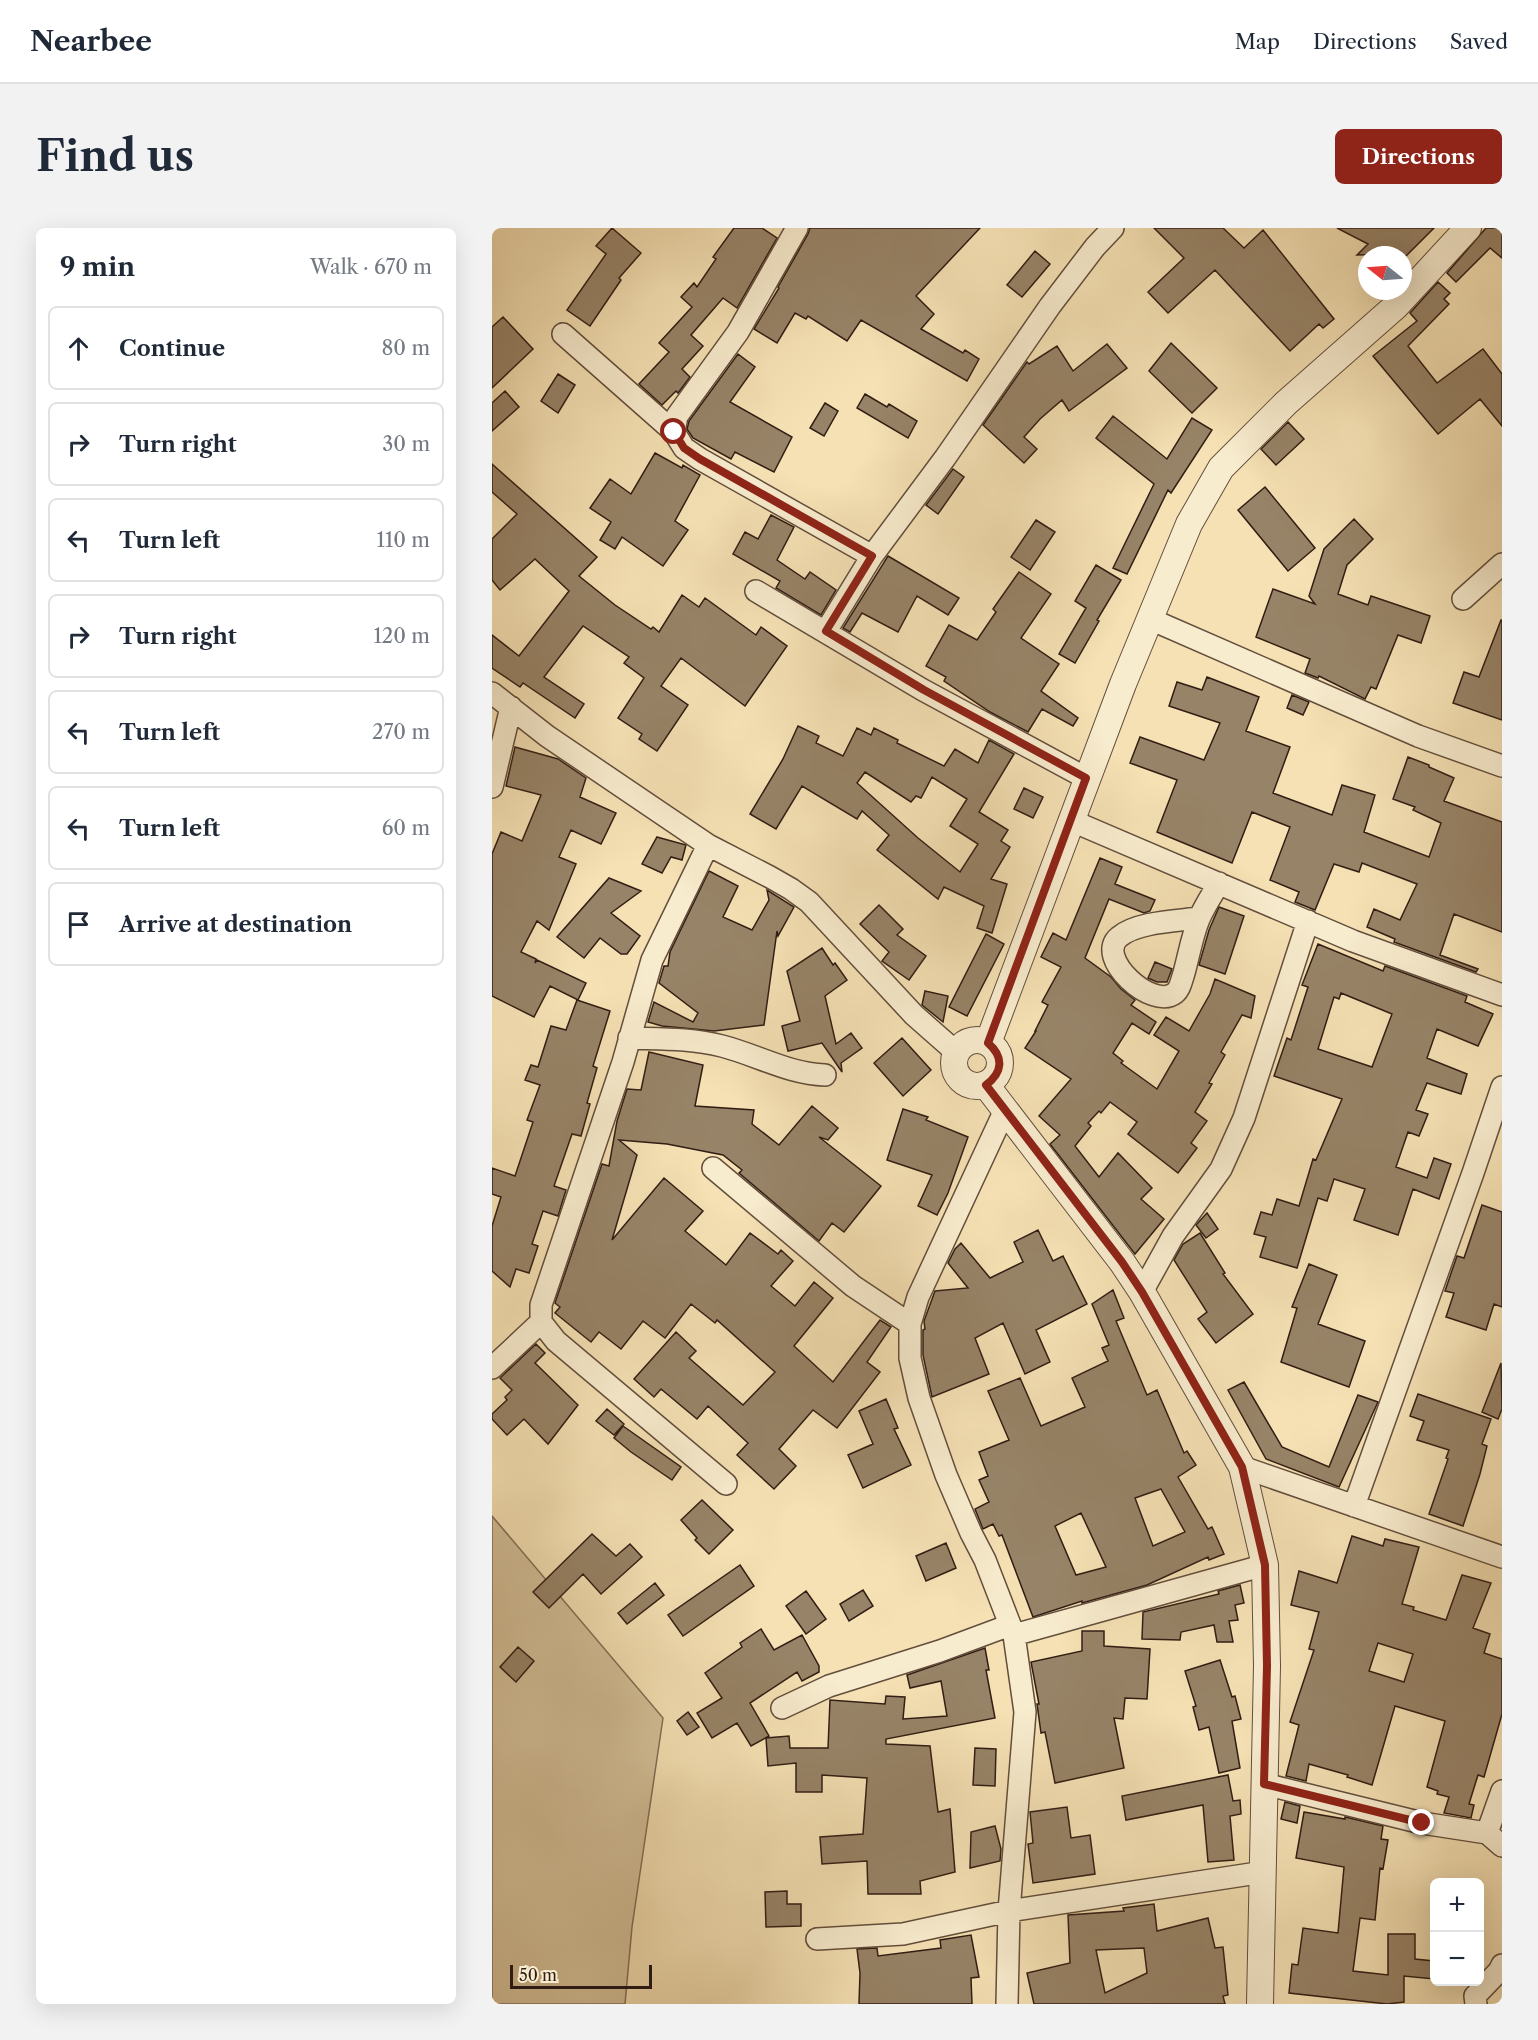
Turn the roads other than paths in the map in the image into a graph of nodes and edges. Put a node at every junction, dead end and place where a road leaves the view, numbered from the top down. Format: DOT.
graph roads {
  1 [pos="797,228"];
  2 [pos="1113,228"];
  3 [pos="1468,228"];
  4 [pos="563,334"];
  5 [pos="674,432"];
  6 [pos="872,556"];
  7 [pos="1502,564"];
  8 [pos="756,591"];
  9 [pos="1463,599"];
  10 [pos="1150,619"];
  11 [pos="826,631"];
  12 [pos="492,693"];
  13 [pos="511,707"];
  14 [pos="1502,766"];
  15 [pos="1086,778"];
  16 [pos="492,787"];
  17 [pos="1070,820"];
  18 [pos="708,845"];
  19 [pos="1220,883"];
  20 [pos="1199,918"];
  21 [pos="1308,921"];
  22 [pos="1502,995"];
  23 [pos="629,1038"];
  24 [pos="988,1043"];
  25 [pos="956,1052"];
  26 [pos="825,1076"];
  27 [pos="986,1085"];
  28 [pos="1502,1087"];
  29 [pos="1005,1110"];
  30 [pos="713,1168"];
  31 [pos="1142,1292"];
  32 [pos="541,1322"];
  33 [pos="910,1324"];
  34 [pos="492,1368"];
  35 [pos="1242,1467"];
  36 [pos="726,1484"];
  37 [pos="1354,1506"];
  38 [pos="1502,1557"];
  39 [pos="1265,1565"];
  40 [pos="1012,1630"];
  41 [pos="782,1708"];
  42 [pos="1264,1784"];
  43 [pos="1502,1791"];
  44 [pos="1494,1840"];
  45 [pos="1264,1872"];
  46 [pos="1009,1911"];
  47 [pos="817,1939"];
  48 [pos="1502,1965"];
  49 [pos="1007,2004"];
  50 [pos="1260,2004"];
  51 [pos="1476,2004"];
  1 -- 5 [label="street"];
  2 -- 6 [label="street"];
  3 -- 10 [label="street"];
  4 -- 5 [label="street"];
  5 -- 6 [label="street"];
  6 -- 11 [label="street"];
  7 -- 9 [label="street"];
  8 -- 11 [label="street"];
  10 -- 14 [label="street"];
  10 -- 15 [label="street"];
  11 -- 15 [label="street"];
  12 -- 13 [label="street"];
  13 -- 16 [label="street"];
  13 -- 18 [label="street"];
  15 -- 17 [label="street"];
  17 -- 19 [label="street"];
  17 -- 24 [label="street"];
  18 -- 23 [label="street"];
  18 -- 25 [label="street"];
  19 -- 20 [label="street"];
  19 -- 21 [label="street"];
  21 -- 22 [label="street"];
  21 -- 31 [label="street"];
  23 -- 26 [label="street"];
  23 -- 32 [label="street"];
  24 -- 25 [label="street"];
  24 -- 27 [label="street"];
  25 -- 27 [label="street"];
  27 -- 29 [label="street"];
  28 -- 37 [label="street"];
  29 -- 31 [label="street"];
  29 -- 33 [label="street"];
  30 -- 33 [label="street"];
  31 -- 35 [label="street"];
  32 -- 34 [label="street"];
  32 -- 36 [label="street"];
  33 -- 40 [label="street"];
  35 -- 37 [label="street"];
  35 -- 39 [label="street"];
  37 -- 38 [label="street"];
  39 -- 40 [label="street"];
  39 -- 42 [label="street"];
  40 -- 41 [label="street"];
  40 -- 46 [label="street"];
  42 -- 44 [label="street"];
  42 -- 45 [label="street"];
  43 -- 44 [label="street"];
  45 -- 46 [label="street"];
  45 -- 50 [label="street"];
  46 -- 47 [label="street"];
  46 -- 49 [label="street"];
  48 -- 51 [label="street"];
}
